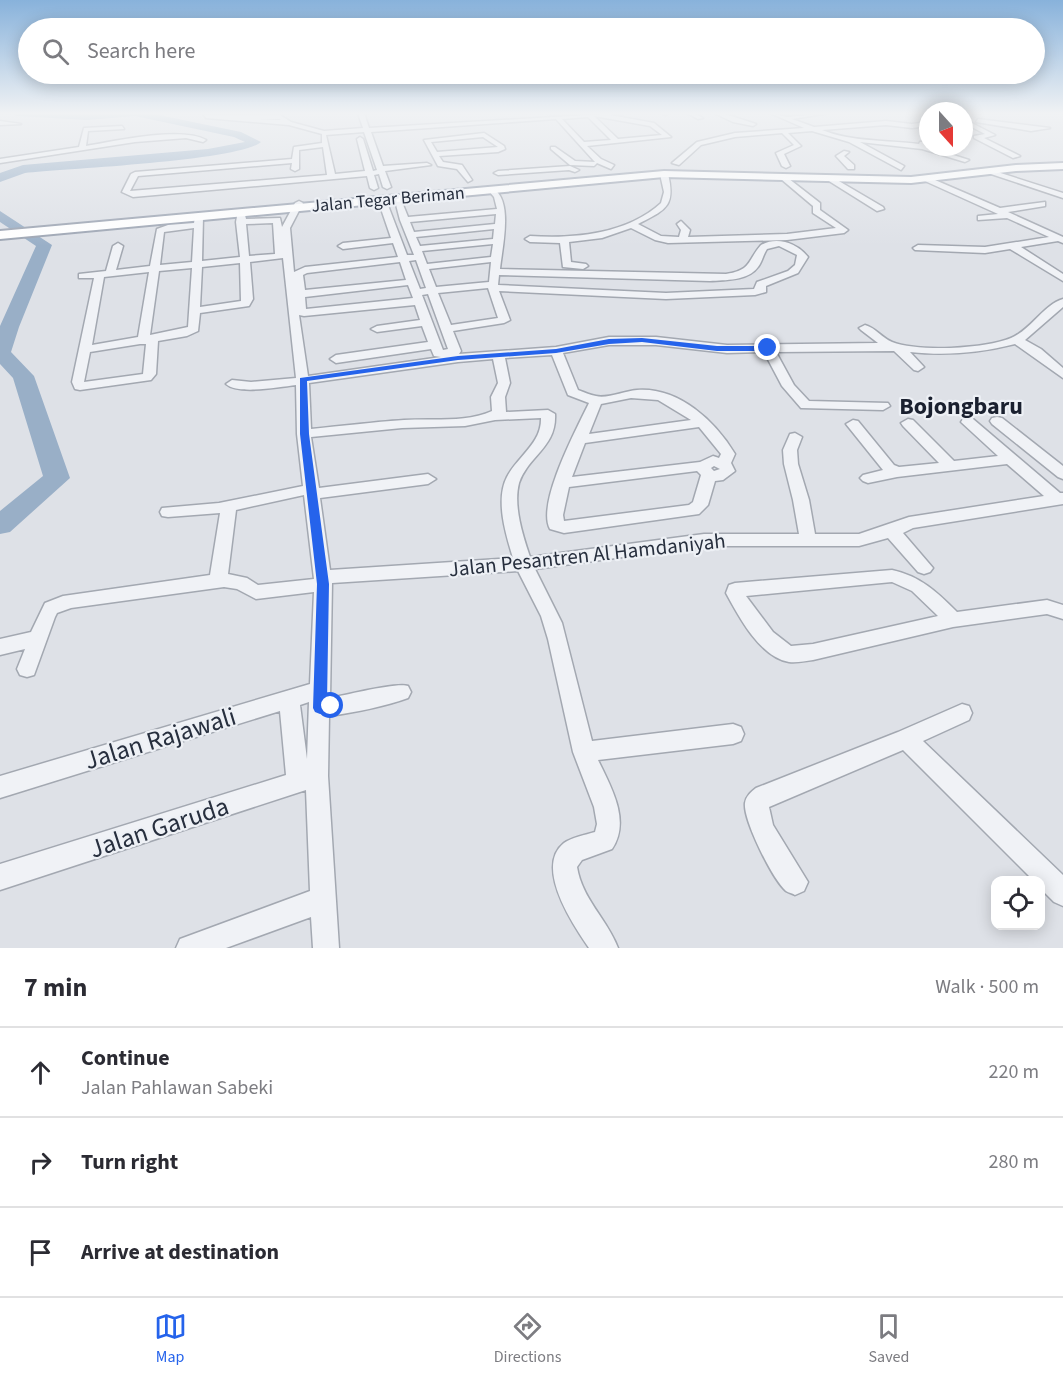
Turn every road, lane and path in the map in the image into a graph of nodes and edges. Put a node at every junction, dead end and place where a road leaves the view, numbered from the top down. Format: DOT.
graph roads {
  1 [pos="22,157"];
  2 [pos="295,157"];
  3 [pos="328,157"];
  4 [pos="365,157"];
  5 [pos="377,157"];
  6 [pos="436,157"];
  7 [pos="592,157"];
  8 [pos="682,157"];
  9 [pos="781,157"];
  10 [pos="841,157"];
  11 [pos="882,157"];
  12 [pos="954,157"];
  13 [pos="1000,157"];
  14 [pos="1027,157"];
  15 [pos="565,158"];
  16 [pos="990,158"];
  17 [pos="554,159"];
  18 [pos="0,161"];
  19 [pos="294,161"];
  20 [pos="1059,161"];
  21 [pos="965,162"];
  22 [pos="511,163"];
  23 [pos="676,163"];
  24 [pos="596,164"];
  25 [pos="935,164"];
  26 [pos="427,165"];
  27 [pos="489,165"];
  28 [pos="851,167"];
  29 [pos="916,167"];
  30 [pos="213,168"];
  31 [pos="901,168"];
  32 [pos="381,170"];
  33 [pos="619,170"];
  34 [pos="284,171"];
  35 [pos="295,171"];
  36 [pos="751,171"];
  37 [pos="785,171"];
  38 [pos="991,171"];
  39 [pos="369,173"];
  40 [pos="664,174"];
  41 [pos="331,176"];
  42 [pos="210,178"];
  43 [pos="816,178"];
  44 [pos="832,179"];
  45 [pos="928,179"];
  46 [pos="468,180"];
  47 [pos="295,181"];
  48 [pos="444,182"];
  49 [pos="499,183"];
  50 [pos="142,184"];
  51 [pos="130,185"];
  52 [pos="392,186"];
  53 [pos="368,188"];
  54 [pos="1061,194"];
  55 [pos="301,199"];
  56 [pos="398,204"];
  57 [pos="859,204"];
  58 [pos="384,205"];
  59 [pos="880,209"];
  60 [pos="501,212"];
  61 [pos="1003,213"];
  62 [pos="1025,213"];
  63 [pos="241,217"];
  64 [pos="981,218"];
  65 [pos="404,220"];
  66 [pos="199,221"];
  67 [pos="74,224"];
  68 [pos="631,224"];
  69 [pos="681,224"];
  70 [pos="500,226"];
  71 [pos="0,230"];
  72 [pos="410,235"];
  73 [pos="530,239"];
  74 [pos="1061,239"];
  75 [pos="397,240"];
  76 [pos="681,240"];
  77 [pos="703,240"];
  78 [pos="564,241"];
  79 [pos="498,242"];
  80 [pos="118,246"];
  81 [pos="343,246"];
  82 [pos="1011,246"];
  83 [pos="918,248"];
  84 [pos="671,250"];
  85 [pos="700,250"];
  86 [pos="419,258"];
  87 [pos="244,259"];
  88 [pos="404,259"];
  89 [pos="496,259"];
  90 [pos="196,264"];
  91 [pos="752,268"];
  92 [pos="153,269"];
  93 [pos="495,272"];
  94 [pos="614,272"];
  95 [pos="105,274"];
  96 [pos="84,276"];
  97 [pos="780,276"];
  98 [pos="710,278"];
  99 [pos="1063,278"];
  100 [pos="494,286"];
  101 [pos="432,291"];
  102 [pos="416,292"];
  103 [pos="609,293"];
  104 [pos="300,294"];
  105 [pos="721,294"];
  106 [pos="1063,302"];
  107 [pos="194,310"];
  108 [pos="1049,314"];
  109 [pos="1063,321"];
  110 [pos="427,322"];
  111 [pos="865,328"];
  112 [pos="377,329"];
  113 [pos="446,329"];
  114 [pos="1017,339"];
  115 [pos="147,340"];
  116 [pos="435,345"];
  117 [pos="893,346"];
  118 [pos="768,348"];
  119 [pos="86,349"];
  120 [pos="556,351"];
  121 [pos="504,354"];
  122 [pos="448,357"];
  123 [pos="336,359"];
  124 [pos="918,367"];
  125 [pos="1063,374"];
  126 [pos="303,380"];
  127 [pos="232,384"];
  128 [pos="596,401"];
  129 [pos="883,406"];
  130 [pos="495,416"];
  131 [pos="998,421"];
  132 [pos="704,422"];
  133 [pos="968,422"];
  134 [pos="908,423"];
  135 [pos="853,424"];
  136 [pos="304,434"];
  137 [pos="795,437"];
  138 [pos="581,439"];
  139 [pos="1010,459"];
  140 [pos="951,466"];
  141 [pos="706,470"];
  142 [pos="897,472"];
  143 [pos="1063,474"];
  144 [pos="868,478"];
  145 [pos="428,479"];
  146 [pos="562,483"];
  147 [pos="311,492"];
  148 [pos="1060,499"];
  149 [pos="229,506"];
  150 [pos="168,512"];
  151 [pos="892,531"];
  152 [pos="808,542"];
  153 [pos="524,564"];
  154 [pos="924,568"];
  155 [pos="218,580"];
  156 [pos="322,580"];
  157 [pos="1063,612"];
  158 [pos="953,620"];
  159 [pos="37,638"];
  160 [pos="0,647"];
  161 [pos="27,669"];
  162 [pos="401,692"];
  163 [pos="289,699"];
  164 [pos="320,699"];
  165 [pos="962,713"];
  166 [pos="733,734"];
  167 [pos="906,739"];
  168 [pos="584,752"];
  169 [pos="308,779"];
  170 [pos="0,787"];
  171 [pos="0,877"];
  172 [pos="795,882"];
  173 [pos="1061,887"];
  174 [pos="325,899"];
  175 [pos="189,948"];
  176 [pos="326,948"];
  177 [pos="605,948"];
  1 -- 18 [label="street"];
  2 -- 19 [label="street"];
  3 -- 41 [label="street"];
  4 -- 39 [label="street"];
  5 -- 32 [label="street"];
  6 -- 46 [label="street"];
  7 -- 24 [label="street"];
  8 -- 23 [label="street"];
  9 -- 37 [label="street"];
  10 -- 28 [label="street"];
  11 -- 31 [label="street"];
  12 -- 21 [label="street"];
  13 -- 16 [label="main road"];
  14 -- 20 [label="main road"];
  15 -- 17 [label="street"];
  15 -- 24 [label="street"];
  19 -- 30 [label="street"];
  19 -- 35 [label="street"];
  20 -- 21 [label="main road, Jalan Tegar Beriman"];
  20 -- 36 [label="main road, Jalan Tegar Beriman"];
  20 -- 38 [label="main road, Jalan Tegar Beriman"];
  21 -- 25 [label="main road, Jalan Tegar Beriman"];
  21 -- 36 [label="main road, Jalan Tegar Beriman"];
  22 -- 27 [label="street"];
  23 -- 33 [label="main road, Jalan Tegar Beriman"];
  23 -- 36 [label="main road, Jalan Tegar Beriman"];
  24 -- 33 [label="main road, Jalan Tegar Beriman"];
  24 -- 49 [label="main road, Jalan Tegar Beriman"];
  26 -- 32 [label="street"];
  28 -- 31 [label="main road, Jalan Tegar Beriman"];
  28 -- 37 [label="main road, Jalan Tegar Beriman"];
  29 -- 31 [label="main road, Jalan Tegar Beriman"];
  30 -- 42 [label="street"];
  30 -- 51 [label="street"];
  32 -- 39 [label="street"];
  32 -- 52 [label="street"];
  33 -- 36 [label="main road, Jalan Tegar Beriman"];
  33 -- 49 [label="main road, Jalan Tegar Beriman"];
  34 -- 35 [label="street"];
  35 -- 47 [label="street"];
  36 -- 37 [label="main road, Jalan Tegar Beriman"];
  36 -- 40 [label="main road, Jalan Tegar Beriman"];
  37 -- 43 [label="main road, Jalan Tegar Beriman"];
  37 -- 77 [label="street"];
  38 -- 45 [label="main road, Jalan Tegar Beriman"];
  38 -- 54 [label="street"];
  39 -- 41 [label="street"];
  39 -- 53 [label="street"];
  40 -- 49 [label="main road, Jalan Tegar Beriman"];
  40 -- 68 [label="street"];
  41 -- 47 [label="street"];
  43 -- 44 [label="main road, Jalan Tegar Beriman"];
  43 -- 57 [label="street"];
  44 -- 45 [label="main road, Jalan Tegar Beriman"];
  44 -- 59 [label="street"];
  45 -- 61 [label="street"];
  46 -- 48 [label="main road, Jalan Tegar Beriman"];
  46 -- 49 [label="main road, Jalan Tegar Beriman"];
  47 -- 51 [label="street"];
  49 -- 55 [label="main road, Jalan Tegar Beriman"];
  49 -- 56 [label="main road, Jalan Tegar Beriman"];
  49 -- 60 [label="street"];
  50 -- 51 [label="street"];
  52 -- 53 [label="main road, Jalan Tegar Beriman"];
  54 -- 61 [label="street"];
  55 -- 58 [label="main road, Jalan Tegar Beriman"];
  55 -- 63 [label="main road, Jalan Tegar Beriman"];
  55 -- 67 [label="main road, Jalan Tegar Beriman"];
  55 -- 126 [label="street"];
  56 -- 58 [label="main road, Jalan Tegar Beriman"];
  56 -- 65 [label="street"];
  58 -- 75 [label="street"];
  60 -- 65 [label="street"];
  60 -- 70 [label="street"];
  61 -- 62 [label="street"];
  61 -- 64 [label="street"];
  61 -- 74 [label="street"];
  63 -- 66 [label="main road, Jalan Tegar Beriman"];
  63 -- 87 [label="street"];
  63 -- 87 [label="street"];
  65 -- 72 [label="street"];
  66 -- 67 [label="main road, Jalan Tegar Beriman"];
  66 -- 90 [label="street"];
  66 -- 92 [label="street"];
  67 -- 71 [label="main road, Jalan Tegar Beriman"];
  68 -- 76 [label="street"];
  68 -- 78 [label="street"];
  69 -- 76 [label="street"];
  70 -- 72 [label="street"];
  70 -- 79 [label="street"];
  72 -- 86 [label="street"];
  73 -- 78 [label="street"];
  74 -- 82 [label="street"];
  75 -- 81 [label="street"];
  75 -- 88 [label="street"];
  76 -- 77 [label="street"];
  76 -- 84 [label="street"];
  77 -- 85 [label="street"];
  78 -- 94 [label="street"];
  79 -- 86 [label="street"];
  79 -- 89 [label="street"];
  80 -- 95 [label="street"];
  82 -- 83 [label="street"];
  82 -- 99 [label="street"];
  86 -- 88 [label="street"];
  86 -- 89 [label="street"];
  86 -- 101 [label="street"];
  87 -- 90 [label="street"];
  87 -- 107 [label="street"];
  88 -- 102 [label="street"];
  88 -- 104 [label="street"];
  89 -- 93 [label="street"];
  90 -- 92 [label="street"];
  90 -- 107 [label="street"];
  91 -- 97 [label="street"];
  91 -- 97 [label="street"];
  91 -- 98 [label="street"];
  92 -- 95 [label="street"];
  92 -- 115 [label="street"];
  93 -- 94 [label="street"];
  93 -- 100 [label="street"];
  94 -- 98 [label="street"];
  94 -- 103 [label="street"];
  95 -- 96 [label="street"];
  95 -- 119 [label="street"];
  97 -- 105 [label="street"];
  98 -- 105 [label="street"];
  100 -- 101 [label="street"];
  100 -- 103 [label="street"];
  100 -- 113 [label="street"];
  101 -- 102 [label="street"];
  101 -- 113 [label="street"];
  102 -- 104 [label="street"];
  102 -- 104 [label="street"];
  102 -- 110 [label="street"];
  103 -- 105 [label="street"];
  106 -- 108 [label="street"];
  107 -- 115 [label="street"];
  108 -- 109 [label="street"];
  108 -- 114 [label="street"];
  110 -- 112 [label="street"];
  110 -- 116 [label="street"];
  111 -- 117 [label="street"];
  113 -- 122 [label="street"];
  114 -- 117 [label="street"];
  114 -- 125 [label="street"];
  115 -- 119 [label="street"];
  115 -- 119 [label="street"];
  116 -- 122 [label="street"];
  116 -- 123 [label="street"];
  117 -- 118 [label="street"];
  117 -- 124 [label="street"];
  118 -- 120 [label="street"];
  118 -- 129 [label="street"];
  120 -- 121 [label="street"];
  120 -- 128 [label="street"];
  121 -- 122 [label="street"];
  121 -- 130 [label="street"];
  122 -- 126 [label="street"];
  126 -- 127 [label="street"];
  126 -- 136 [label="street"];
  128 -- 132 [label="street"];
  128 -- 138 [label="street"];
  130 -- 136 [label="street"];
  130 -- 153 [label="street"];
  131 -- 143 [label="street"];
  132 -- 138 [label="street"];
  132 -- 141 [label="street"];
  133 -- 139 [label="street"];
  134 -- 140 [label="street"];
  135 -- 142 [label="street"];
  136 -- 147 [label="street"];
  137 -- 152 [label="street"];
  138 -- 146 [label="street"];
  139 -- 140 [label="street"];
  139 -- 148 [label="street"];
  140 -- 142 [label="street"];
  141 -- 146 [label="street"];
  141 -- 146 [label="street"];
  142 -- 144 [label="street"];
  145 -- 147 [label="street"];
  147 -- 149 [label="street"];
  147 -- 156 [label="street"];
  148 -- 151 [label="street, Jalan Pesantren Al Hamdaniyah"];
  149 -- 150 [label="street"];
  149 -- 155 [label="street"];
  151 -- 152 [label="street, Jalan Pesantren Al Hamdaniyah"];
  151 -- 154 [label="street"];
  152 -- 153 [label="street, Jalan Pesantren Al Hamdaniyah"];
  153 -- 156 [label="street, Jalan Pesantren Al Hamdaniyah"];
  153 -- 168 [label="street"];
  155 -- 156 [label="street, Jalan Pesantren Al Hamdaniyah"];
  155 -- 159 [label="street"];
  156 -- 164 [label="street"];
  157 -- 158 [label="street"];
  158 -- 158 [label="street"];
  159 -- 160 [label="street"];
  159 -- 161 [label="street"];
  162 -- 164 [label="street, Jalan Rajawali"];
  163 -- 164 [label="street, Jalan Rajawali"];
  163 -- 169 [label="street"];
  163 -- 170 [label="street, Jalan Rajawali"];
  164 -- 169 [label="street"];
  165 -- 167 [label="street"];
  166 -- 168 [label="street"];
  167 -- 172 [label="street"];
  167 -- 173 [label="street"];
  168 -- 177 [label="street"];
  169 -- 171 [label="street, Jalan Garuda"];
  169 -- 174 [label="street"];
  174 -- 175 [label="street"];
  174 -- 176 [label="street"];
}
